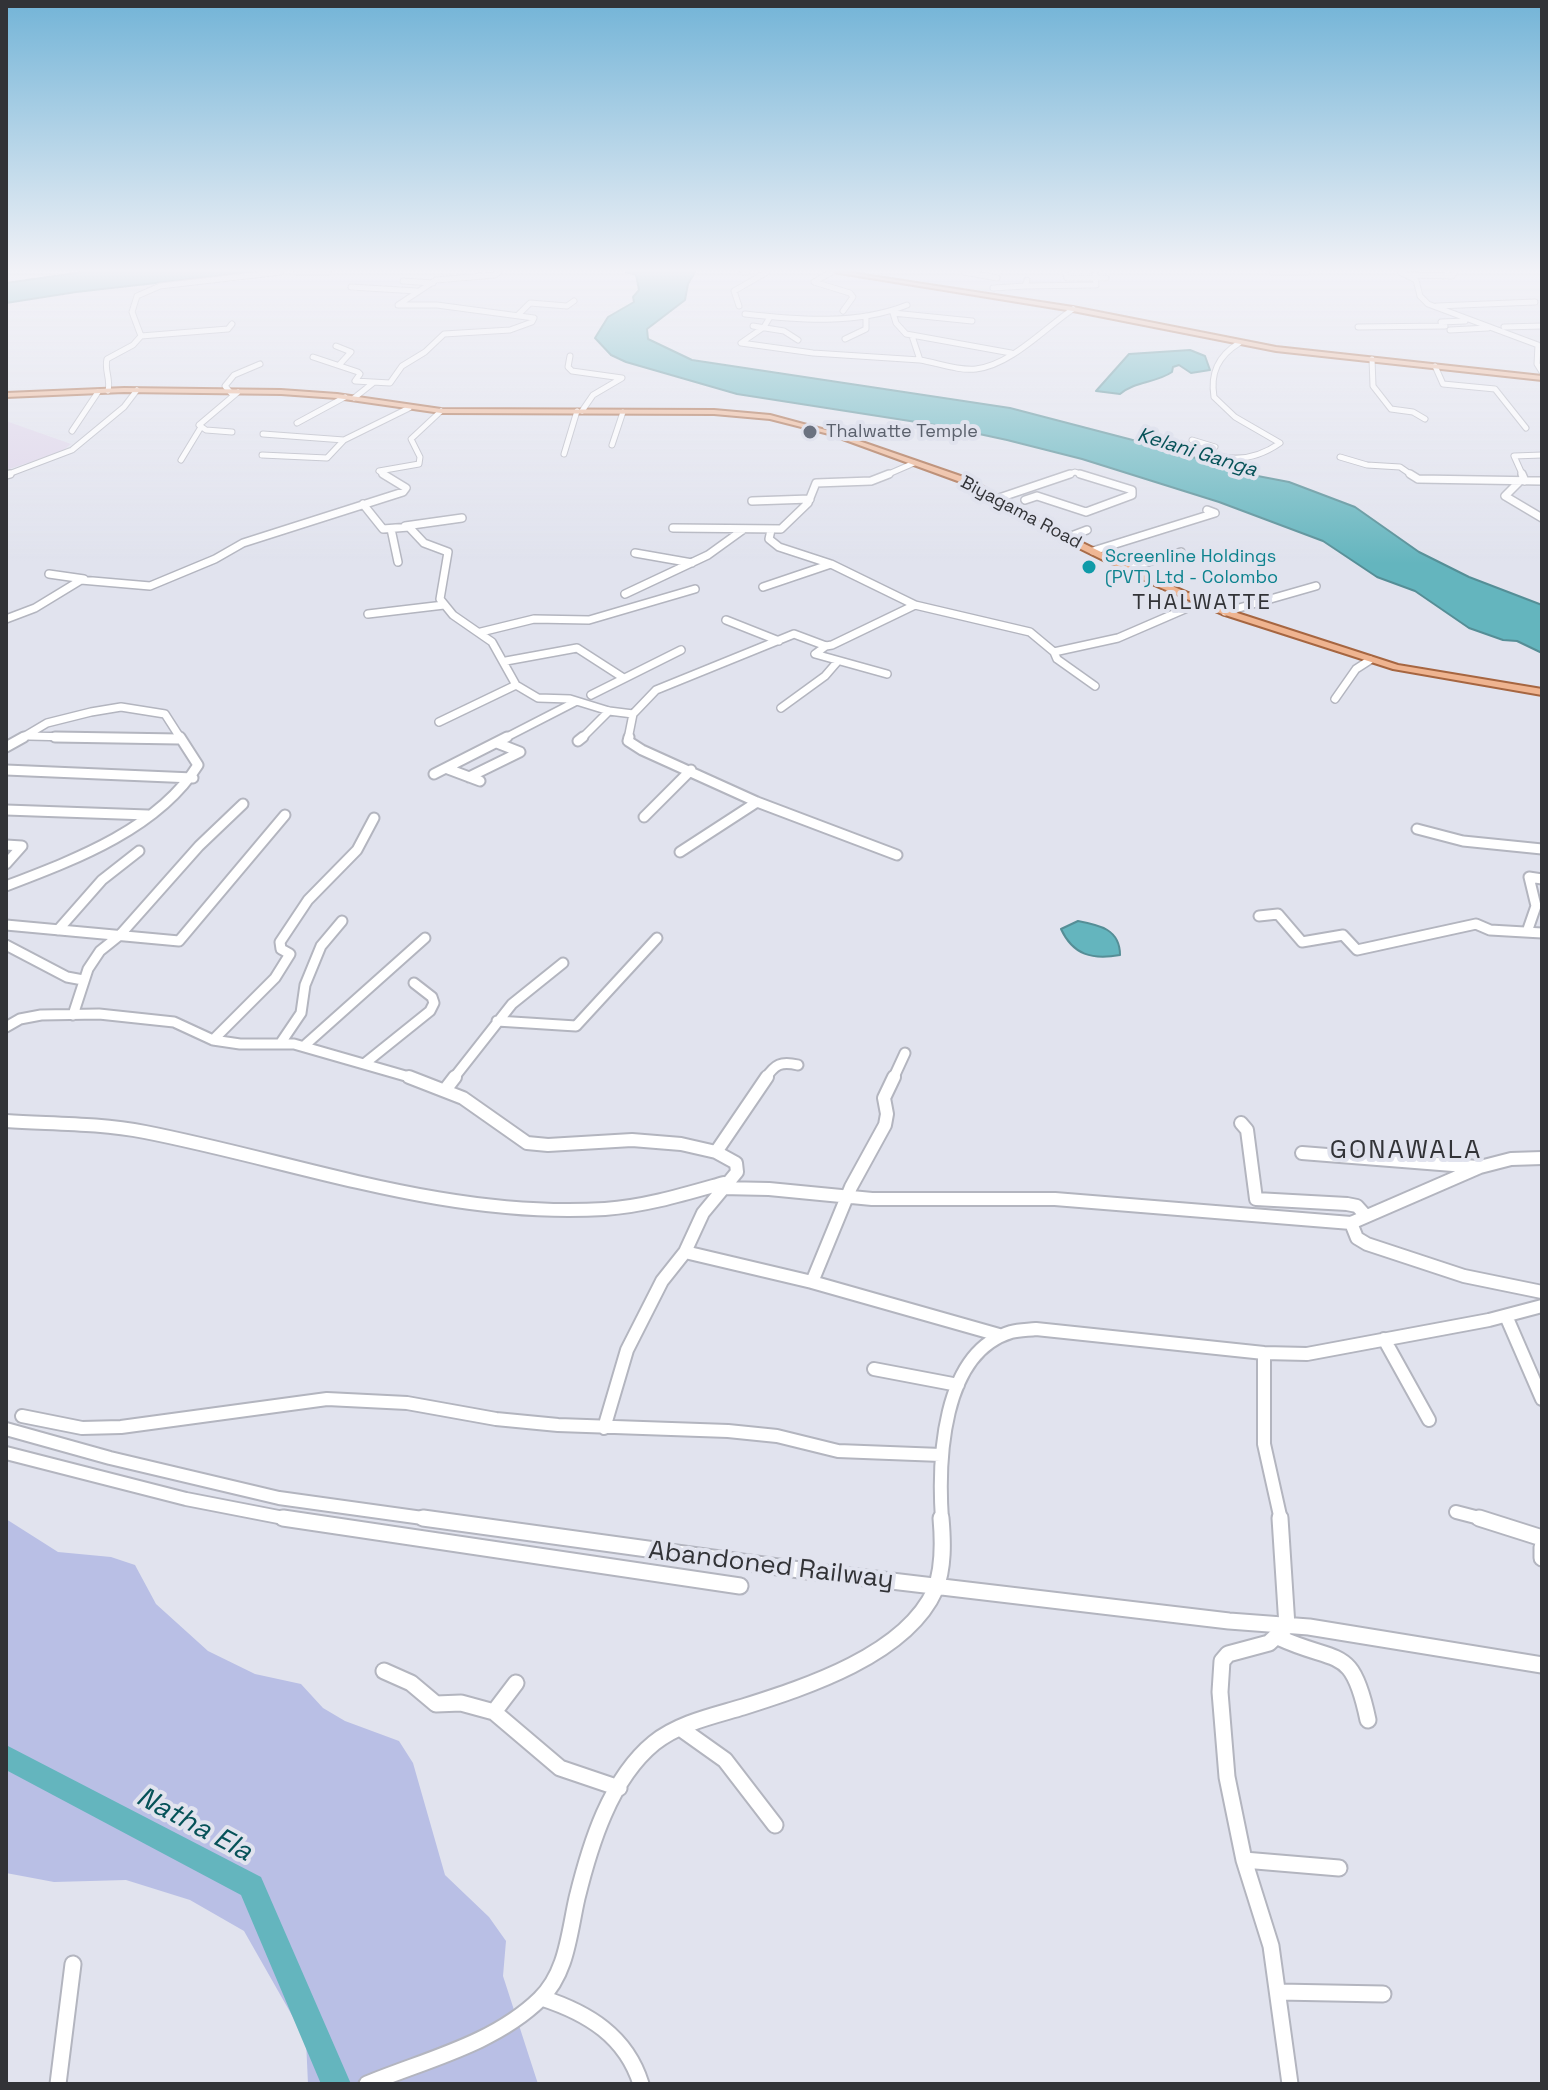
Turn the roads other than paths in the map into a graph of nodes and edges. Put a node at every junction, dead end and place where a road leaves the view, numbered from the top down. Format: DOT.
graph roads {
  1 [pos="107,370"];
  2 [pos="249,370"];
  3 [pos="351,370"];
  4 [pos="400,370"];
  5 [pos="571,370"];
  6 [pos="1215,370"];
  7 [pos="1372,370"];
  8 [pos="1437,370"];
  9 [pos="1467,370"];
  10 [pos="1542,378"];
  11 [pos="373,383"];
  12 [pos="137,390"];
  13 [pos="108,391"];
  14 [pos="98,392"];
  15 [pos="235,392"];
  16 [pos="6,395"];
  17 [pos="350,398"];
  18 [pos="409,408"];
  19 [pos="441,411"];
  20 [pos="580,411"];
  21 [pos="623,412"];
  22 [pos="1425,419"];
  23 [pos="297,423"];
  24 [pos="201,427"];
  25 [pos="1526,428"];
  26 [pos="72,431"];
  27 [pos="232,432"];
  28 [pos="263,434"];
  29 [pos="344,440"];
  30 [pos="1192,440"];
  31 [pos="612,445"];
  32 [pos="564,454"];
  33 [pos="262,455"];
  34 [pos="1542,455"];
  35 [pos="1340,457"];
  36 [pos="181,460"];
  37 [pos="914,463"];
  38 [pos="6,475"];
  39 [pos="1523,481"];
  40 [pos="1542,481"];
  41 [pos="1143,486"];
  42 [pos="1132,490"];
  43 [pos="999,498"];
  44 [pos="810,499"];
  45 [pos="1025,500"];
  46 [pos="752,501"];
  47 [pos="363,504"];
  48 [pos="1071,507"];
  49 [pos="1207,510"];
  50 [pos="1060,511"];
  51 [pos="462,518"];
  52 [pos="1542,518"];
  53 [pos="405,526"];
  54 [pos="673,528"];
  55 [pos="1165,528"];
  56 [pos="391,529"];
  57 [pos="744,529"];
  58 [pos="771,530"];
  59 [pos="1087,530"];
  60 [pos="1179,535"];
  61 [pos="1066,538"];
  62 [pos="1093,551"];
  63 [pos="1181,552"];
  64 [pos="635,553"];
  65 [pos="398,562"];
  66 [pos="694,563"];
  67 [pos="831,564"];
  68 [pos="1128,568"];
  69 [pos="49,574"];
  70 [pos="86,579"];
  71 [pos="1316,586"];
  72 [pos="763,587"];
  73 [pos="695,589"];
  74 [pos="625,594"];
  75 [pos="1199,603"];
  76 [pos="444,605"];
  77 [pos="915,605"];
  78 [pos="1225,612"];
  79 [pos="368,614"];
  80 [pos="6,619"];
  81 [pos="726,620"];
  82 [pos="481,632"];
  83 [pos="779,641"];
  84 [pos="826,646"];
  85 [pos="681,650"];
  86 [pos="1054,652"];
  87 [pos="1370,660"];
  88 [pos="506,661"];
  89 [pos="838,661"];
  90 [pos="887,674"];
  91 [pos="622,677"];
  92 [pos="516,685"];
  93 [pos="1095,686"];
  94 [pos="1542,692"];
  95 [pos="591,695"];
  96 [pos="1335,699"];
  97 [pos="575,702"];
  98 [pos="781,708"];
  99 [pos="609,711"];
  100 [pos="633,714"];
  101 [pos="439,722"];
  102 [pos="25,735"];
  103 [pos="179,739"];
  104 [pos="578,741"];
  105 [pos="497,743"];
  106 [pos="6,747"];
  107 [pos="448,769"];
  108 [pos="6,770"];
  109 [pos="691,770"];
  110 [pos="434,774"];
  111 [pos="469,777"];
  112 [pos="193,778"];
  113 [pos="480,781"];
  114 [pos="757,802"];
  115 [pos="243,804"];
  116 [pos="6,810"];
  117 [pos="150,815"];
  118 [pos="285,815"];
  119 [pos="644,817"];
  120 [pos="374,818"];
  121 [pos="1417,829"];
  122 [pos="6,845"];
  123 [pos="1542,849"];
  124 [pos="139,851"];
  125 [pos="680,852"];
  126 [pos="897,855"];
  127 [pos="6,864"];
  128 [pos="1542,879"];
  129 [pos="6,886"];
  130 [pos="1259,916"];
  131 [pos="342,921"];
  132 [pos="6,925"];
  133 [pos="58,930"];
  134 [pos="1527,932"];
  135 [pos="1542,933"];
  136 [pos="120,935"];
  137 [pos="425,938"];
  138 [pos="657,938"];
  139 [pos="6,945"];
  140 [pos="563,963"];
  141 [pos="83,980"];
  142 [pos="414,983"];
  143 [pos="73,1015"];
  144 [pos="497,1021"];
  145 [pos="6,1027"];
  146 [pos="213,1040"];
  147 [pos="280,1044"];
  148 [pos="304,1046"];
  149 [pos="905,1053"];
  150 [pos="364,1064"];
  151 [pos="798,1065"];
  152 [pos="445,1090"];
  153 [pos="6,1121"];
  154 [pos="1241,1123"];
  155 [pos="1542,1150"];
  156 [pos="716,1152"];
  157 [pos="1302,1153"];
  158 [pos="1536,1157"];
  159 [pos="1480,1167"];
  160 [pos="723,1185"];
  161 [pos="847,1197"];
  162 [pos="1366,1216"];
  163 [pos="1351,1223"];
  164 [pos="685,1252"];
  165 [pos="812,1282"];
  166 [pos="1542,1292"];
  167 [pos="1542,1306"];
  168 [pos="1506,1316"];
  169 [pos="999,1335"];
  170 [pos="1384,1339"];
  171 [pos="1264,1353"];
  172 [pos="874,1369"];
  173 [pos="958,1385"];
  174 [pos="1542,1399"];
  175 [pos="22,1416"];
  176 [pos="1429,1420"];
  177 [pos="604,1428"];
  178 [pos="6,1429"];
  179 [pos="6,1453"];
  180 [pos="941,1455"];
  181 [pos="1456,1512"];
  182 [pos="1542,1538"];
  183 [pos="1542,1547"];
  184 [pos="1542,1558"];
  185 [pos="740,1586"];
  186 [pos="937,1587"];
  187 [pos="1284,1632"];
  188 [pos="1542,1665"];
  189 [pos="384,1671"];
  190 [pos="516,1683"];
  191 [pos="494,1712"];
  192 [pos="1368,1720"];
  193 [pos="680,1728"];
  194 [pos="619,1788"];
  195 [pos="775,1825"];
  196 [pos="1244,1860"];
  197 [pos="1339,1868"];
  198 [pos="73,1964"];
  199 [pos="1279,1992"];
  200 [pos="1383,1994"];
  201 [pos="542,1998"];
  202 [pos="370,2083"];
  203 [pos="58,2084"];
  204 [pos="641,2084"];
  205 [pos="1290,2084"];
  1 -- 13 [label="street"];
  2 -- 15 [label="street"];
  3 -- 11 [label="street"];
  4 -- 11 [label="street"];
  5 -- 20 [label="street"];
  6 -- 30 [label="street"];
  7 -- 22 [label="street"];
  8 -- 25 [label="street"];
  9 -- 10 [label="main road"];
  11 -- 17 [label="street"];
  12 -- 13 [label="main road, Biyagama Road"];
  12 -- 15 [label="main road, Biyagama Road"];
  12 -- 38 [label="street"];
  13 -- 14 [label="main road, Biyagama Road"];
  14 -- 16 [label="main road, Biyagama Road"];
  14 -- 26 [label="street"];
  15 -- 17 [label="main road, Biyagama Road"];
  15 -- 24 [label="street"];
  17 -- 18 [label="main road, Biyagama Road"];
  17 -- 23 [label="street"];
  18 -- 19 [label="main road, Biyagama Road"];
  18 -- 29 [label="street"];
  19 -- 20 [label="main road, Biyagama Road"];
  19 -- 47 [label="street"];
  20 -- 21 [label="main road, Biyagama Road"];
  20 -- 32 [label="street"];
  21 -- 31 [label="street"];
  21 -- 37 [label="main road, Biyagama Road"];
  24 -- 27 [label="street"];
  24 -- 36 [label="street"];
  28 -- 29 [label="street"];
  29 -- 33 [label="street"];
  34 -- 39 [label="street"];
  35 -- 39 [label="street"];
  37 -- 43 [label="main road, Biyagama Road"];
  37 -- 44 [label="street"];
  39 -- 40 [label="street"];
  39 -- 52 [label="street"];
  41 -- 42 [label="street"];
  42 -- 43 [label="street"];
  42 -- 48 [label="street"];
  43 -- 61 [label="main road, Biyagama Road"];
  44 -- 46 [label="street"];
  44 -- 58 [label="street"];
  45 -- 48 [label="street"];
  47 -- 56 [label="street"];
  47 -- 70 [label="street"];
  48 -- 50 [label="street"];
  49 -- 55 [label="street"];
  51 -- 53 [label="street"];
  53 -- 56 [label="street"];
  53 -- 76 [label="street"];
  54 -- 57 [label="street"];
  55 -- 60 [label="street"];
  55 -- 62 [label="street"];
  56 -- 65 [label="street"];
  57 -- 58 [label="street"];
  57 -- 66 [label="street"];
  58 -- 67 [label="street"];
  59 -- 61 [label="street"];
  61 -- 62 [label="main road, Biyagama Road"];
  62 -- 68 [label="main road, Biyagama Road"];
  63 -- 68 [label="street"];
  64 -- 66 [label="street"];
  66 -- 74 [label="street"];
  67 -- 72 [label="street"];
  67 -- 77 [label="street"];
  68 -- 75 [label="main road, Biyagama Road"];
  69 -- 70 [label="street"];
  70 -- 80 [label="street"];
  71 -- 78 [label="street"];
  73 -- 82 [label="street"];
  75 -- 78 [label="main road, Biyagama Road"];
  75 -- 86 [label="street"];
  76 -- 79 [label="street"];
  76 -- 82 [label="street"];
  77 -- 84 [label="street"];
  77 -- 86 [label="street"];
  78 -- 87 [label="main road, Biyagama Road"];
  81 -- 83 [label="street"];
  82 -- 88 [label="street"];
  83 -- 84 [label="street"];
  83 -- 100 [label="street"];
  84 -- 89 [label="street"];
  85 -- 91 [label="street"];
  86 -- 93 [label="street"];
  87 -- 94 [label="main road, Biyagama Road"];
  87 -- 96 [label="street"];
  88 -- 91 [label="street"];
  88 -- 92 [label="street"];
  89 -- 90 [label="street"];
  89 -- 98 [label="street"];
  91 -- 95 [label="street"];
  92 -- 97 [label="street"];
  92 -- 101 [label="street"];
  97 -- 99 [label="street"];
  97 -- 105 [label="street"];
  99 -- 100 [label="street"];
  99 -- 104 [label="street"];
  100 -- 109 [label="street"];
  102 -- 103 [label="street"];
  102 -- 103 [label="street"];
  102 -- 106 [label="street"];
  103 -- 112 [label="street"];
  105 -- 107 [label="street"];
  105 -- 111 [label="street"];
  107 -- 110 [label="street"];
  107 -- 111 [label="street"];
  108 -- 112 [label="street"];
  109 -- 114 [label="street"];
  109 -- 119 [label="street"];
  111 -- 113 [label="street"];
  112 -- 117 [label="street"];
  114 -- 125 [label="street"];
  114 -- 126 [label="street"];
  115 -- 136 [label="street"];
  116 -- 117 [label="street"];
  117 -- 129 [label="street"];
  118 -- 136 [label="street"];
  120 -- 146 [label="street"];
  121 -- 123 [label="street"];
  122 -- 127 [label="street"];
  124 -- 133 [label="street"];
  128 -- 134 [label="street"];
  130 -- 134 [label="street"];
  131 -- 147 [label="street"];
  132 -- 133 [label="street"];
  133 -- 136 [label="street"];
  134 -- 135 [label="street"];
  136 -- 141 [label="street"];
  137 -- 148 [label="street"];
  138 -- 144 [label="street"];
  139 -- 141 [label="street"];
  140 -- 144 [label="street"];
  141 -- 143 [label="street"];
  142 -- 150 [label="street"];
  143 -- 145 [label="street"];
  143 -- 146 [label="street"];
  144 -- 152 [label="street"];
  146 -- 147 [label="street"];
  147 -- 148 [label="street"];
  148 -- 150 [label="street"];
  149 -- 161 [label="street"];
  150 -- 152 [label="street"];
  151 -- 156 [label="street"];
  152 -- 156 [label="street"];
  153 -- 160 [label="street"];
  154 -- 162 [label="street"];
  155 -- 158 [label="street"];
  156 -- 160 [label="street"];
  157 -- 159 [label="street"];
  158 -- 159 [label="street"];
  159 -- 162 [label="street"];
  160 -- 161 [label="street"];
  160 -- 164 [label="street"];
  161 -- 163 [label="street"];
  161 -- 165 [label="street"];
  162 -- 163 [label="street"];
  163 -- 166 [label="street"];
  164 -- 165 [label="street"];
  164 -- 177 [label="street"];
  165 -- 169 [label="street"];
  167 -- 168 [label="street"];
  168 -- 170 [label="street"];
  168 -- 174 [label="street"];
  169 -- 171 [label="street"];
  169 -- 173 [label="street"];
  170 -- 171 [label="street"];
  170 -- 176 [label="street"];
  171 -- 187 [label="street"];
  172 -- 173 [label="street"];
  173 -- 180 [label="street"];
  175 -- 177 [label="street"];
  177 -- 180 [label="street"];
  178 -- 186 [label="street, Abandoned Railway"];
  179 -- 185 [label="street"];
  180 -- 186 [label="street"];
  181 -- 182 [label="street"];
  183 -- 184 [label="street"];
  186 -- 187 [label="street, Abandoned Railway"];
  186 -- 193 [label="street"];
  187 -- 188 [label="street, Abandoned Railway"];
  187 -- 192 [label="street"];
  187 -- 196 [label="street"];
  189 -- 191 [label="street"];
  190 -- 191 [label="street"];
  191 -- 194 [label="street"];
  193 -- 194 [label="street"];
  193 -- 195 [label="street"];
  194 -- 201 [label="street"];
  196 -- 197 [label="street"];
  196 -- 199 [label="street"];
  198 -- 203 [label="street"];
  199 -- 200 [label="street"];
  199 -- 205 [label="street"];
  201 -- 202 [label="street"];
  201 -- 204 [label="street"];
}
